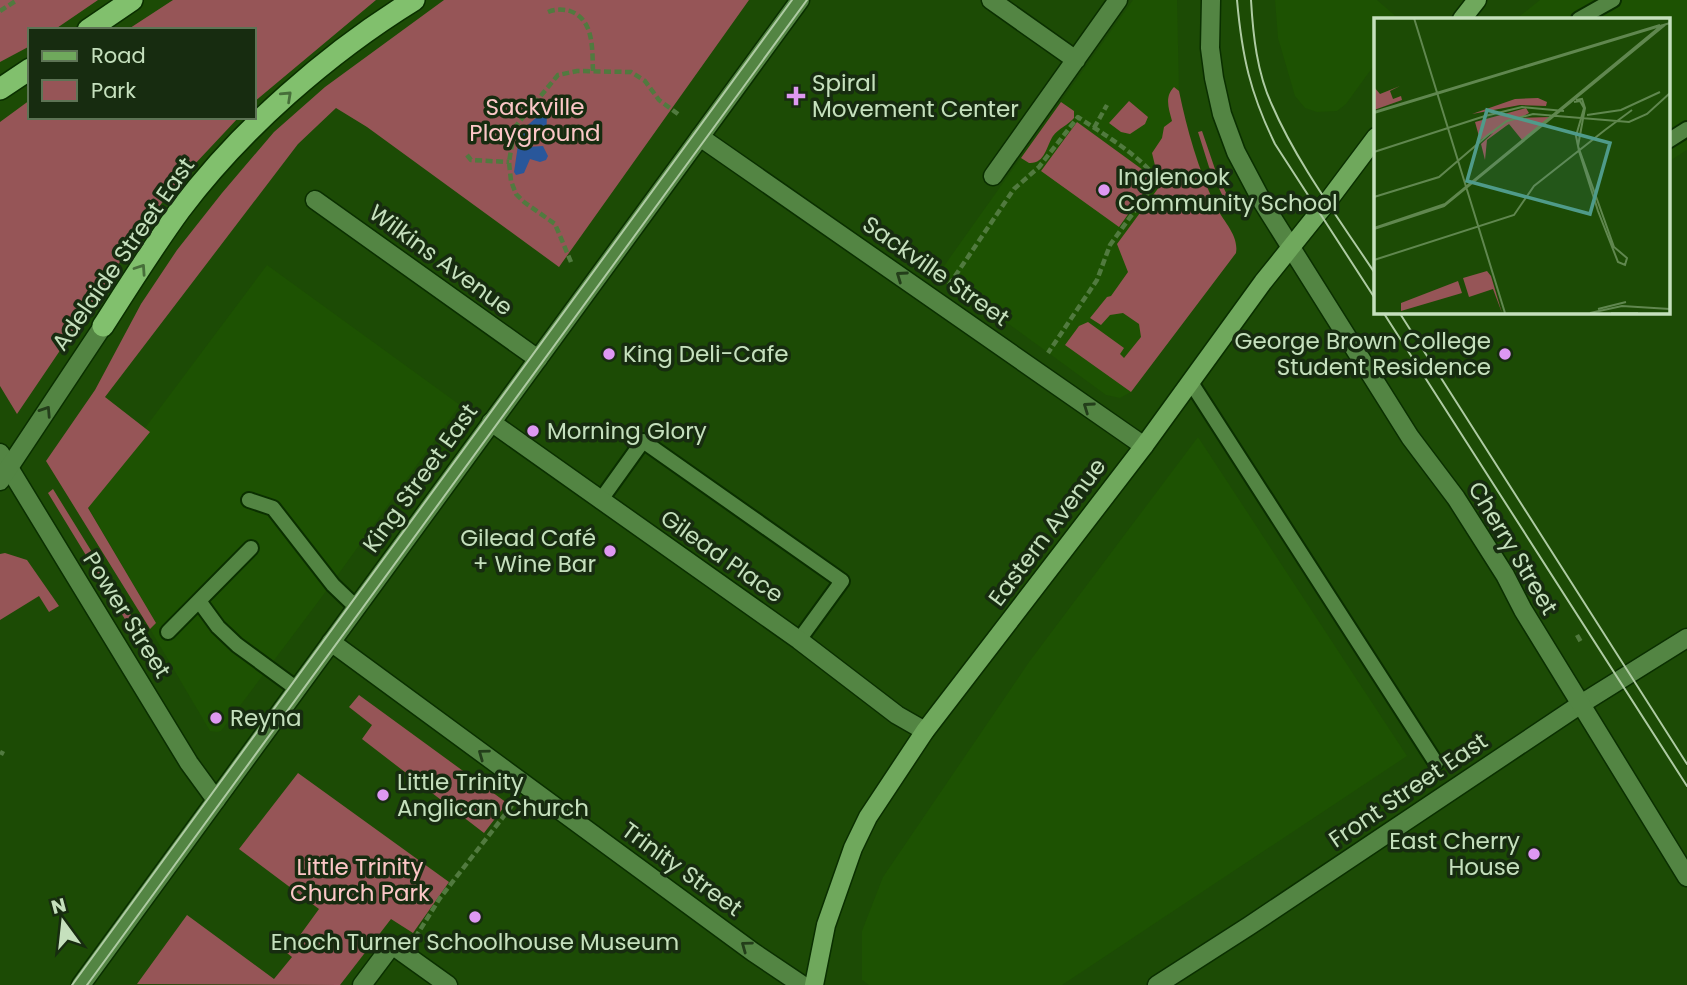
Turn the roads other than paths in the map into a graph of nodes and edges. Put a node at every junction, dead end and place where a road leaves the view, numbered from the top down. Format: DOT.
graph roads {
  1 [pos="132,0"];
  2 [pos="414,0"];
  3 [pos="800,0"];
  4 [pos="991,0"];
  5 [pos="1118,0"];
  6 [pos="1211,0"];
  7 [pos="1477,0"];
  8 [pos="1613,0"];
  9 [pos="1463,18"];
  10 [pos="1581,18"];
  11 [pos="91,28"];
  12 [pos="1076,60"];
  13 [pos="28,70"];
  14 [pos="0,89"];
  15 [pos="1687,129"];
  16 [pos="700,137"];
  17 [pos="1374,140"];
  18 [pos="1670,140"];
  19 [pos="993,176"];
  20 [pos="315,200"];
  21 [pos="1292,248"];
  22 [pos="103,326"];
  23 [pos="538,359"];
  24 [pos="1190,381"];
  25 [pos="491,422"];
  26 [pos="1144,446"];
  27 [pos="3,468"];
  28 [pos="248,500"];
  29 [pos="600,501"];
  30 [pos="251,548"];
  31 [pos="199,601"];
  32 [pos="356,607"];
  33 [pos="168,632"];
  34 [pos="1687,638"];
  35 [pos="799,640"];
  36 [pos="331,642"];
  37 [pos="297,689"];
  38 [pos="1581,704"];
  39 [pos="925,731"];
  40 [pos="1436,762"];
  41 [pos="216,800"];
  42 [pos="1687,877"];
  43 [pos="81,985"];
  44 [pos="362,985"];
  45 [pos="448,985"];
  46 [pos="802,985"];
  47 [pos="814,985"];
  48 [pos="1157,985"];
  1 -- 11 [label="highway"];
  22 -- 2 [label="highway, Adelaide Street East, one-way"];
  3 -- 16 [label="street, King Street East"];
  4 -- 12 [label="street"];
  5 -- 12 [label="street"];
  6 -- 21 [label="street, Cherry Street"];
  7 -- 9 [label="main road"];
  8 -- 10 [label="lane"];
  12 -- 19 [label="street"];
  13 -- 14 [label="highway"];
  15 -- 18 [label="lane"];
  16 -- 23 [label="street, King Street East"];
  26 -- 16 [label="street, Sackville Street, one-way"];
  17 -- 21 [label="main road, Eastern Avenue"];
  20 -- 23 [label="street, Wilkins Avenue"];
  21 -- 24 [label="main road, Eastern Avenue"];
  21 -- 38 [label="street, Cherry Street"];
  27 -- 22 [label="street, Adelaide Street East, one-way"];
  23 -- 25 [label="street, King Street East"];
  24 -- 26 [label="main road, Eastern Avenue"];
  24 -- 40 [label="lane"];
  25 -- 29 [label="street, Gilead Place"];
  25 -- 32 [label="street, King Street East"];
  26 -- 39 [label="main road, Eastern Avenue"];
  27 -- 41 [label="street, Power Street"];
  28 -- 32 [label="lane"];
  29 -- 35 [label="street, Gilead Place"];
  29 -- 35 [label="lane"];
  30 -- 31 [label="lane"];
  31 -- 33 [label="lane"];
  31 -- 37 [label="lane"];
  32 -- 36 [label="street, King Street East"];
  34 -- 38 [label="street, Front Street East"];
  35 -- 39 [label="street, Gilead Place"];
  36 -- 37 [label="street, King Street East"];
  46 -- 36 [label="street, Trinity Street, one-way"];
  37 -- 41 [label="street, King Street East"];
  38 -- 42 [label="street, Cherry Street"];
  38 -- 48 [label="street, Front Street East"];
  39 -- 47 [label="main road, Eastern Avenue"];
  41 -- 43 [label="street, King Street East"];
  44 -- 45 [label="street"];
}
